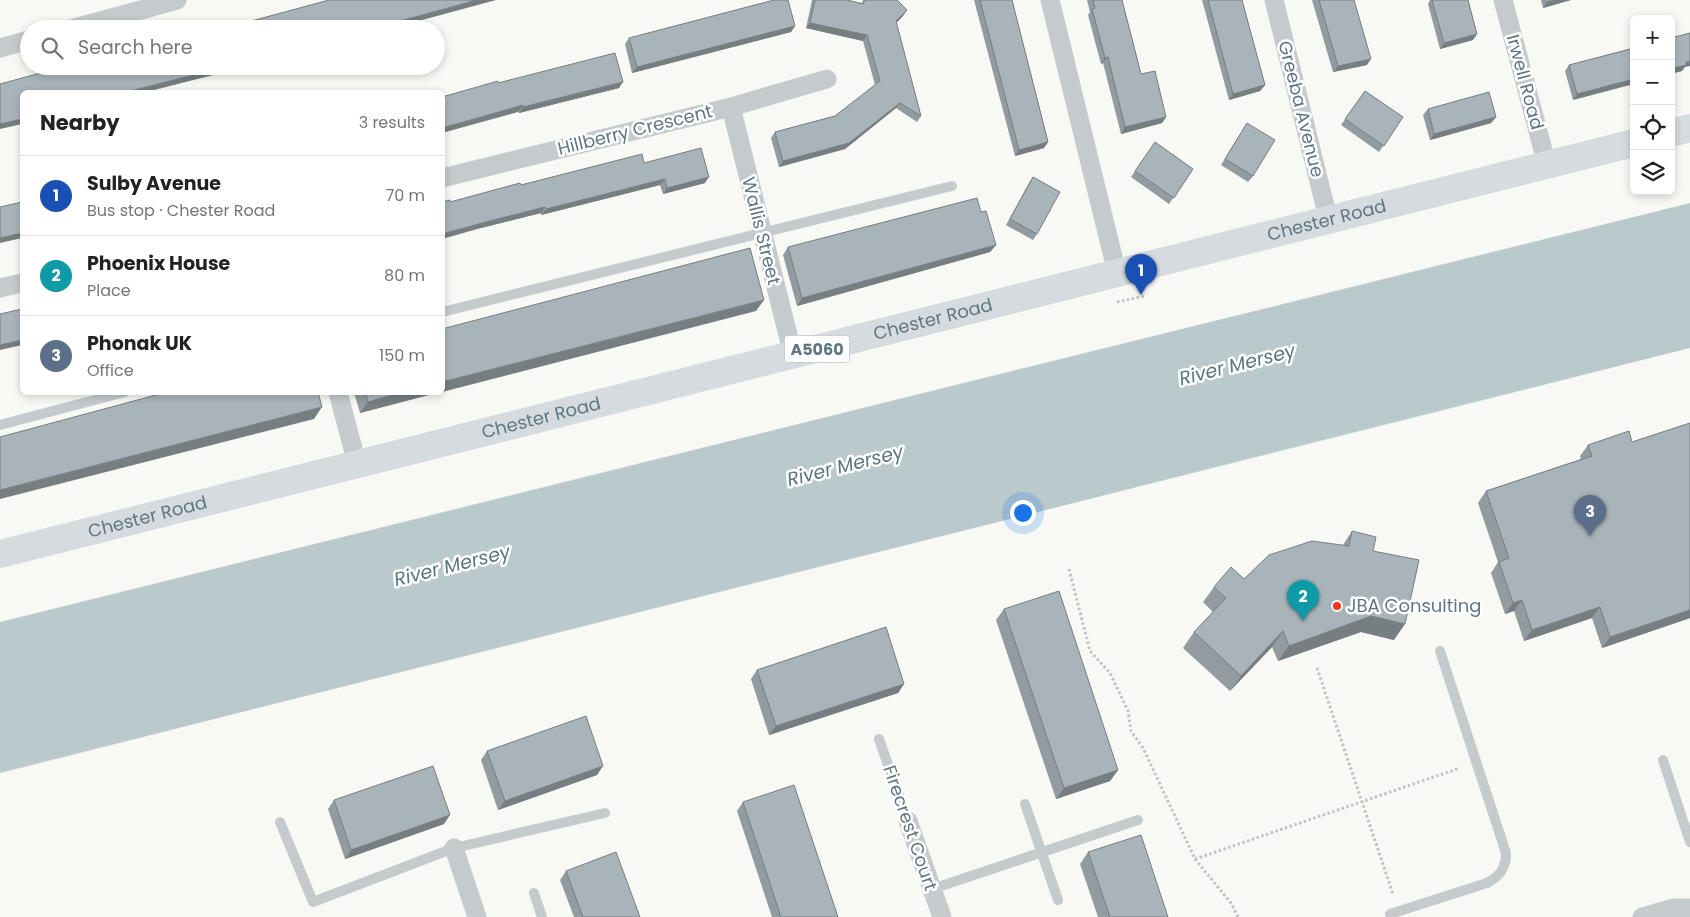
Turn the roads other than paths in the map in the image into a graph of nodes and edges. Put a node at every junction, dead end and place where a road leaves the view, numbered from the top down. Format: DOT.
graph roads {
  1 [pos="176,0"];
  2 [pos="1050,0"];
  3 [pos="1274,0"];
  4 [pos="1503,0"];
  5 [pos="104,20"];
  6 [pos="20,42"];
  7 [pos="0,48"];
  8 [pos="827,79"];
  9 [pos="730,107"];
  10 [pos="1690,128"];
  11 [pos="1675,132"];
  12 [pos="1630,144"];
  13 [pos="1547,165"];
  14 [pos="445,177"];
  15 [pos="952,186"];
  16 [pos="1328,218"];
  17 [pos="761,233"];
  18 [pos="1117,272"];
  19 [pos="20,283"];
  20 [pos="0,288"];
  21 [pos="445,311"];
  22 [pos="793,355"];
  23 [pos="113,395"];
  24 [pos="339,395"];
  25 [pos="0,424"];
  26 [pos="357,464"];
  27 [pos="0,554"];
  28 [pos="1440,651"];
  29 [pos="879,739"];
  30 [pos="1663,760"];
  31 [pos="1025,804"];
  32 [pos="605,813"];
  33 [pos="908,820"];
  34 [pos="1138,820"];
  35 [pos="280,822"];
  36 [pos="1690,842"];
  37 [pos="454,848"];
  38 [pos="1042,852"];
  39 [pos="932,889"];
  40 [pos="534,893"];
  41 [pos="1058,900"];
  42 [pos="1690,908"];
  43 [pos="1411,912"];
  44 [pos="1393,914"];
  45 [pos="477,917"];
  46 [pos="542,917"];
  47 [pos="942,917"];
  48 [pos="1642,917"];
  1 -- 5 [label="street"];
  2 -- 18 [label="street"];
  3 -- 16 [label="street, Greeba Avenue"];
  4 -- 13 [label="street, Irwell Road"];
  6 -- 7 [label="street"];
  8 -- 9 [label="street, Hillberry Crescent"];
  9 -- 14 [label="street, Hillberry Crescent"];
  9 -- 17 [label="street, Wallis Street"];
  10 -- 11 [label="highway"];
  12 -- 13 [label="highway, Chester Road / A5060"];
  13 -- 16 [label="highway, Chester Road / A5060"];
  15 -- 17 [label="lane"];
  16 -- 18 [label="highway, Chester Road / A5060"];
  17 -- 21 [label="lane"];
  17 -- 22 [label="street, Wallis Street"];
  18 -- 22 [label="highway, Chester Road / A5060"];
  19 -- 20 [label="street"];
  22 -- 26 [label="highway, Chester Road / A5060"];
  23 -- 25 [label="lane"];
  24 -- 26 [label="street"];
  26 -- 27 [label="highway, Chester Road / A5060"];
  28 -- 43 [label="lane"];
  29 -- 33 [label="lane, Firecrest Court"];
  30 -- 36 [label="lane"];
  31 -- 38 [label="lane"];
  32 -- 37 [label="lane"];
  33 -- 39 [label="street, Firecrest Court"];
  34 -- 38 [label="lane"];
  35 -- 37 [label="lane"];
  37 -- 45 [label="street"];
  38 -- 39 [label="lane"];
  38 -- 41 [label="lane"];
  39 -- 47 [label="street, Firecrest Court"];
  40 -- 46 [label="lane"];
  42 -- 48 [label="street"];
  43 -- 44 [label="lane"];
}
